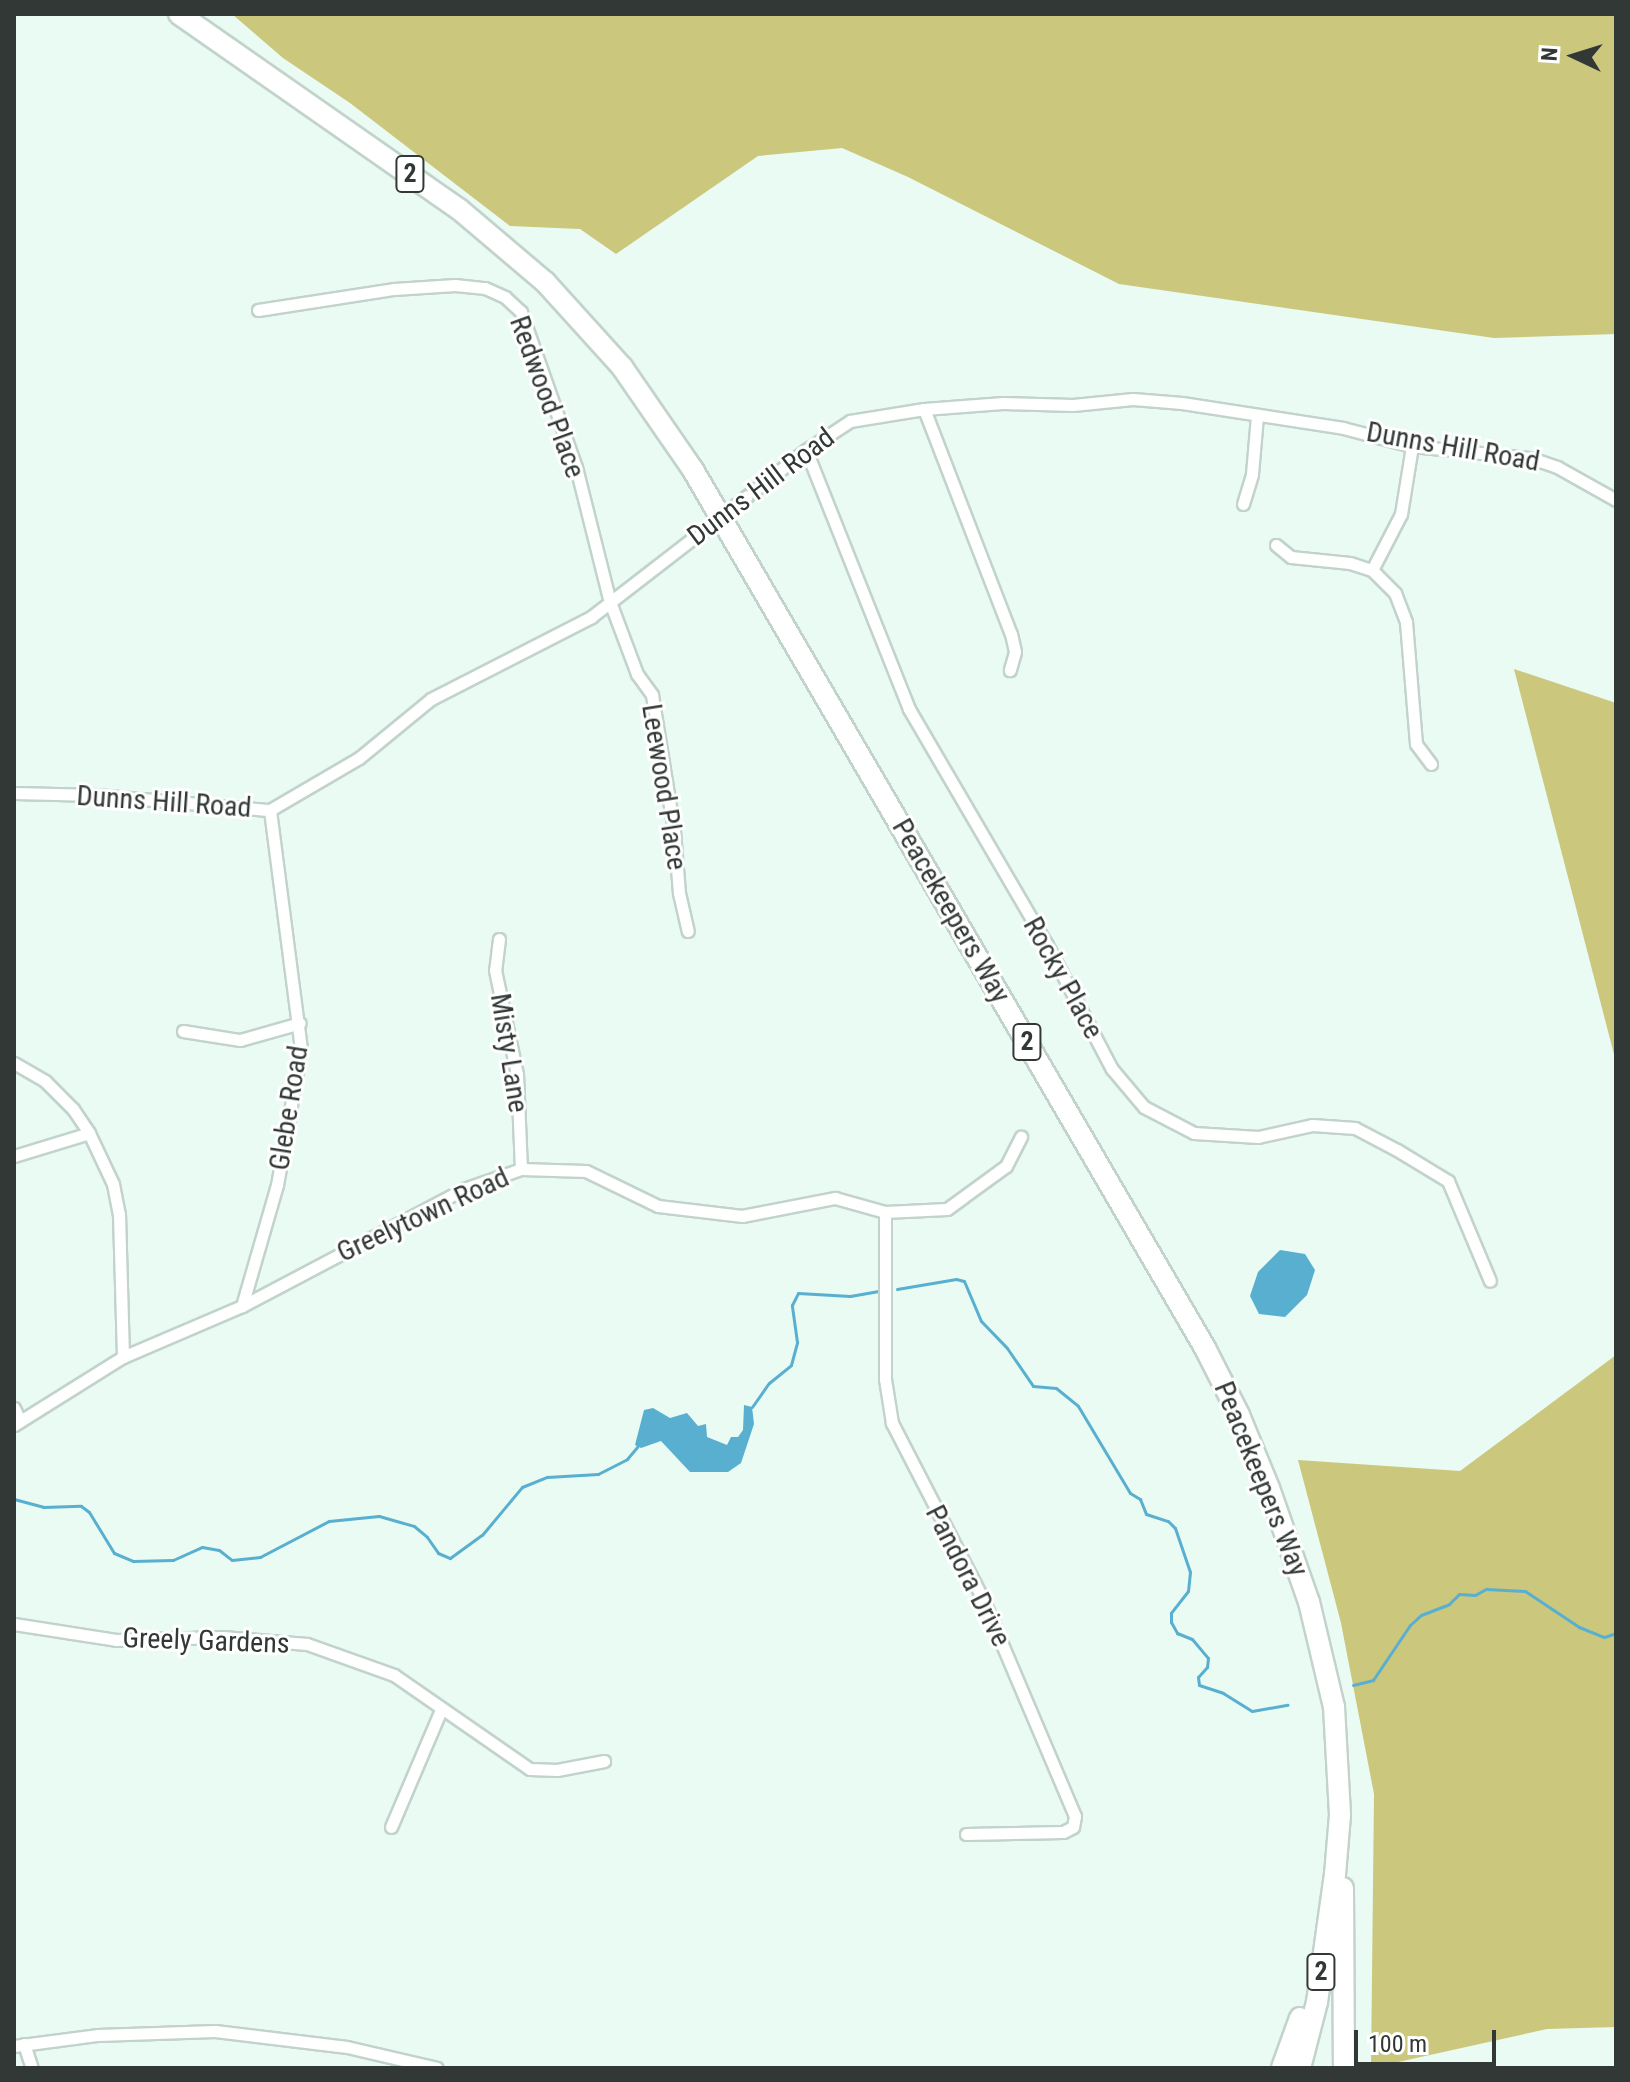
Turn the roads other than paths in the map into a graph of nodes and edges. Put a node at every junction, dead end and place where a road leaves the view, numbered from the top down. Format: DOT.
graph roads {
  1 [pos="179,14"];
  2 [pos="192,14"];
  3 [pos="219,44"];
  4 [pos="258,310"];
  5 [pos="924,409"];
  6 [pos="1257,416"];
  7 [pos="1412,446"];
  8 [pos="806,450"];
  9 [pos="1616,500"];
  10 [pos="1243,504"];
  11 [pos="1276,545"];
  12 [pos="1372,570"];
  13 [pos="610,602"];
  14 [pos="1010,670"];
  15 [pos="1431,764"];
  16 [pos="14,793"];
  17 [pos="270,810"];
  18 [pos="688,931"];
  19 [pos="499,939"];
  20 [pos="300,1023"];
  21 [pos="183,1031"];
  22 [pos="14,1063"];
  23 [pos="89,1133"];
  24 [pos="1021,1137"];
  25 [pos="14,1156"];
  26 [pos="521,1169"];
  27 [pos="885,1212"];
  28 [pos="1490,1281"];
  29 [pos="242,1306"];
  30 [pos="123,1357"];
  31 [pos="14,1408"];
  32 [pos="17,1423"];
  33 [pos="14,1624"];
  34 [pos="441,1710"];
  35 [pos="604,1761"];
  36 [pos="1340,1815"];
  37 [pos="391,1827"];
  38 [pos="966,1834"];
  39 [pos="1335,1874"];
  40 [pos="19,2045"];
  41 [pos="32,2068"];
  42 [pos="437,2068"];
  43 [pos="1282,2068"];
  44 [pos="1300,2068"];
  45 [pos="1344,2068"];
  1 -- 3 [label="highway, Peacekeepers Way / 2"];
  2 -- 3 [label="highway"];
  3 -- 36 [label="highway, Peacekeepers Way / 2"];
  4 -- 13 [label="street, Redwood Place"];
  5 -- 6 [label="street, Dunns Hill Road"];
  5 -- 8 [label="street, Dunns Hill Road"];
  5 -- 14 [label="street"];
  6 -- 7 [label="street, Dunns Hill Road"];
  6 -- 10 [label="street"];
  7 -- 9 [label="street, Dunns Hill Road"];
  7 -- 12 [label="street"];
  8 -- 13 [label="street, Dunns Hill Road, bridge"];
  8 -- 28 [label="street, Rocky Place"];
  11 -- 12 [label="street"];
  12 -- 15 [label="street"];
  13 -- 17 [label="street, Dunns Hill Road"];
  13 -- 18 [label="street, Leewood Place"];
  16 -- 17 [label="street, Dunns Hill Road"];
  17 -- 20 [label="street, Glebe Road"];
  19 -- 26 [label="street, Misty Lane"];
  20 -- 21 [label="street"];
  20 -- 29 [label="street, Glebe Road"];
  22 -- 23 [label="street"];
  23 -- 25 [label="street"];
  23 -- 30 [label="street"];
  24 -- 27 [label="street, Greelytown Road"];
  26 -- 27 [label="street, Greelytown Road"];
  26 -- 29 [label="street, Greelytown Road"];
  27 -- 38 [label="street, Pandora Drive"];
  29 -- 30 [label="street, Greelytown Road"];
  30 -- 32 [label="street, Greelytown Road"];
  31 -- 32 [label="street"];
  33 -- 34 [label="street, Greely Gardens"];
  34 -- 35 [label="street, Greely Gardens"];
  34 -- 37 [label="street"];
  36 -- 39 [label="highway, Peacekeepers Way / 2"];
  36 -- 45 [label="highway"];
  39 -- 43 [label="highway"];
  39 -- 44 [label="highway, Peacekeepers Way / 2"];
  40 -- 41 [label="street"];
  40 -- 42 [label="street"];
}
